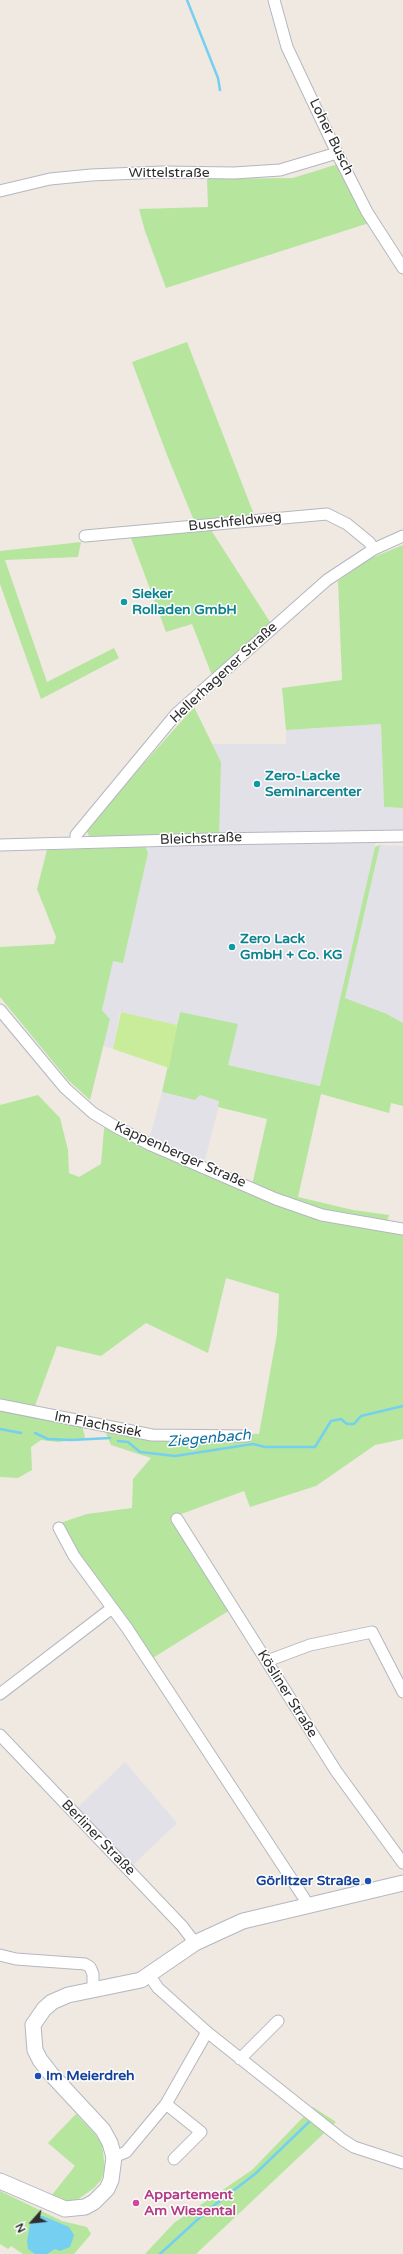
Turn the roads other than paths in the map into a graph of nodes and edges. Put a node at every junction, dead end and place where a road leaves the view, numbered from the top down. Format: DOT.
graph roads {
  1 [pos="274,0"];
  2 [pos="337,153"];
  3 [pos="0,191"];
  4 [pos="403,268"];
  5 [pos="85,536"];
  6 [pos="403,536"];
  7 [pos="374,548"];
  8 [pos="403,836"];
  9 [pos="76,843"];
  10 [pos="0,846"];
  11 [pos="0,1010"];
  12 [pos="403,1229"];
  13 [pos="0,1405"];
  14 [pos="246,1436"];
  15 [pos="177,1520"];
  16 [pos="59,1528"];
  17 [pos="112,1608"];
  18 [pos="267,1662"];
  19 [pos="403,1692"];
  20 [pos="0,1694"];
  21 [pos="0,1735"];
  22 [pos="403,1863"];
  23 [pos="403,1883"];
  24 [pos="307,1906"];
  25 [pos="195,1943"];
  26 [pos="0,1955"];
  27 [pos="150,1975"];
  28 [pos="93,1989"];
  29 [pos="278,2021"];
  30 [pos="207,2032"];
  31 [pos="240,2059"];
  32 [pos="166,2104"];
  33 [pos="114,2157"];
  34 [pos="174,2159"];
  35 [pos="403,2163"];
  36 [pos="0,2181"];
  1 -- 2 [label="street, Loher Busch"];
  2 -- 3 [label="street, Wittelstraße"];
  2 -- 4 [label="street, Loher Busch"];
  5 -- 7 [label="street, Buschfeldweg"];
  6 -- 7 [label="street, Hellerhagener Straße"];
  7 -- 9 [label="street, Hellerhagener Straße"];
  8 -- 9 [label="street, Bleichstraße"];
  9 -- 10 [label="street, Bleichstraße"];
  11 -- 12 [label="street, Kappenberger Straße"];
  13 -- 14 [label="street, Im Flachssiek"];
  15 -- 18 [label="street, Kösliner Straße"];
  16 -- 17 [label="street"];
  17 -- 20 [label="street"];
  17 -- 24 [label="street"];
  18 -- 19 [label="street"];
  18 -- 22 [label="street, Kösliner Straße"];
  21 -- 25 [label="street, Berliner Straße"];
  23 -- 24 [label="main road"];
  24 -- 25 [label="main road"];
  25 -- 27 [label="main road"];
  26 -- 28 [label="street"];
  27 -- 28 [label="main road"];
  27 -- 30 [label="street"];
  28 -- 33 [label="main road"];
  29 -- 31 [label="street"];
  30 -- 31 [label="street"];
  30 -- 32 [label="street"];
  31 -- 35 [label="street"];
  32 -- 33 [label="street"];
  32 -- 34 [label="street"];
  33 -- 36 [label="main road"];
}
